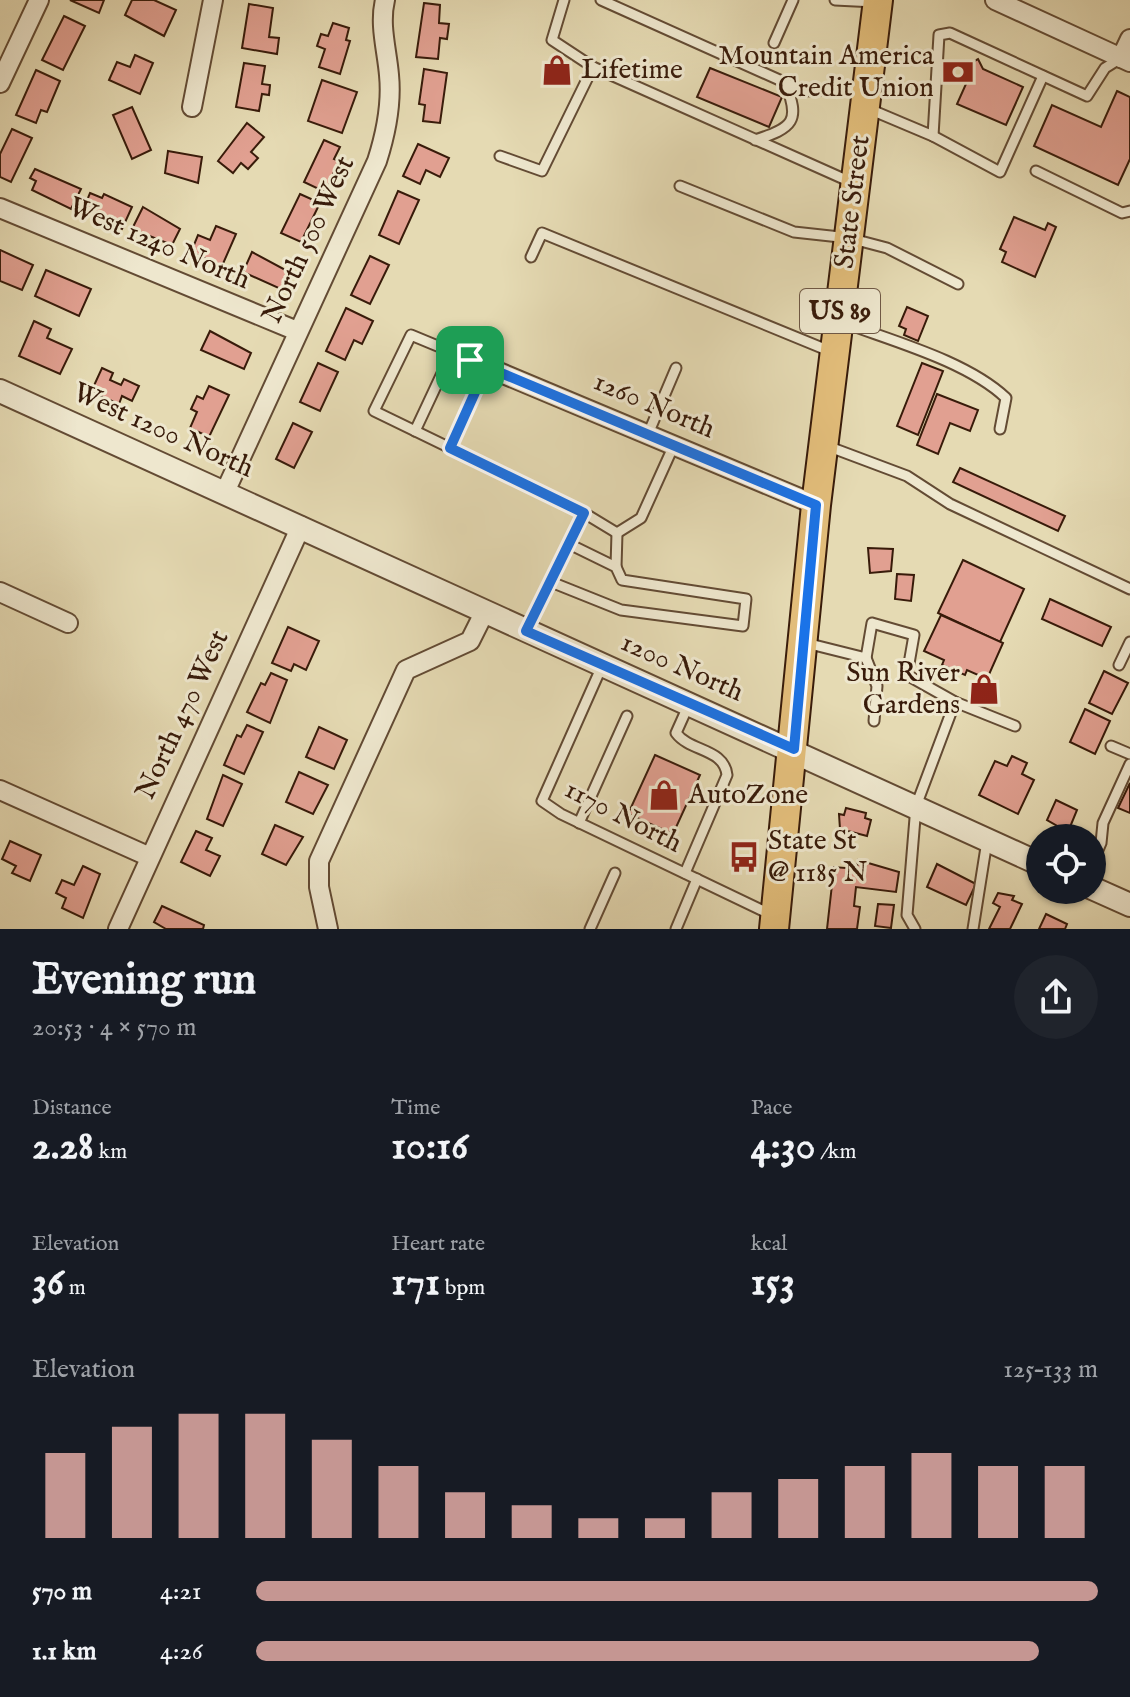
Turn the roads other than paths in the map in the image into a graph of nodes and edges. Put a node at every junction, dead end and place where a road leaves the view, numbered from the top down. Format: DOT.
graph roads {
  1 [pos="39,0"];
  2 [pos="213,0"];
  3 [pos="385,0"];
  4 [pos="564,0"];
  5 [pos="601,0"];
  6 [pos="793,0"];
  7 [pos="835,0"];
  8 [pos="995,0"];
  9 [pos="878,1"];
  10 [pos="1130,39"];
  11 [pos="774,43"];
  12 [pos="1125,60"];
  13 [pos="593,67"];
  14 [pos="1043,76"];
  15 [pos="0,83"];
  16 [pos="785,83"];
  17 [pos="866,98"];
  18 [pos="192,107"];
  19 [pos="933,136"];
  20 [pos="755,140"];
  21 [pos="500,156"];
  22 [pos="1036,171"];
  23 [pos="856,185"];
  24 [pos="680,186"];
  25 [pos="0,208"];
  26 [pos="1130,211"];
  27 [pos="849,238"];
  28 [pos="531,257"];
  29 [pos="958,284"];
  30 [pos="839,320"];
  31 [pos="297,331"];
  32 [pos="452,352"];
  33 [pos="835,354"];
  34 [pos="470,360"];
  35 [pos="676,368"];
  36 [pos="0,391"];
  37 [pos="1000,429"];
  38 [pos="415,431"];
  39 [pos="648,434"];
  40 [pos="824,444"];
  41 [pos="674,445"];
  42 [pos="450,448"];
  43 [pos="225,492"];
  44 [pos="816,505"];
  45 [pos="584,513"];
  46 [pos="301,526"];
  47 [pos="617,533"];
  48 [pos="569,544"];
  49 [pos="616,567"];
  50 [pos="551,582"];
  51 [pos="1130,589"];
  52 [pos="0,592"];
  53 [pos="484,613"];
  54 [pos="68,623"];
  55 [pos="526,631"];
  56 [pos="804,642"];
  57 [pos="1130,642"];
  58 [pos="866,658"];
  59 [pos="603,665"];
  60 [pos="1119,665"];
  61 [pos="955,702"];
  62 [pos="689,703"];
  63 [pos="627,716"];
  64 [pos="874,721"];
  65 [pos="1015,726"];
  66 [pos="1111,746"];
  67 [pos="794,749"];
  68 [pos="1130,754"];
  69 [pos="1130,764"];
  70 [pos="0,790"];
  71 [pos="916,806"];
  72 [pos="579,823"];
  73 [pos="1103,824"];
  74 [pos="987,839"];
  75 [pos="150,857"];
  76 [pos="1026,857"];
  77 [pos="615,873"];
  78 [pos="685,873"];
  79 [pos="697,879"];
  80 [pos="1106,894"];
  81 [pos="1130,905"];
  82 [pos="775,923"];
  83 [pos="118,929"];
  84 [pos="328,929"];
  85 [pos="590,929"];
  86 [pos="676,929"];
  87 [pos="915,929"];
  88 [pos="973,929"];
  1 -- 15 [label="street"];
  2 -- 18 [label="street"];
  3 -- 31 [label="street, North 500 West"];
  4 -- 13 [label="lane"];
  5 -- 16 [label="lane"];
  6 -- 11 [label="lane"];
  7 -- 9 [label="lane"];
  8 -- 12 [label="street"];
  9 -- 17 [label="main road, State Street / US 89"];
  10 -- 12 [label="street"];
  12 -- 14 [label="lane"];
  13 -- 20 [label="lane"];
  13 -- 21 [label="lane"];
  14 -- 19 [label="lane"];
  14 -- 19 [label="lane"];
  16 -- 17 [label="lane"];
  16 -- 20 [label="lane"];
  17 -- 19 [label="lane"];
  17 -- 23 [label="main road, State Street / US 89"];
  20 -- 23 [label="lane"];
  22 -- 26 [label="lane"];
  23 -- 27 [label="main road, State Street / US 89"];
  24 -- 27 [label="lane"];
  25 -- 31 [label="street, West 1240 North"];
  27 -- 29 [label="lane"];
  27 -- 30 [label="main road, State Street / US 89"];
  28 -- 33 [label="lane"];
  30 -- 33 [label="main road, State Street / US 89"];
  30 -- 37 [label="lane"];
  31 -- 43 [label="street, North 500 West"];
  32 -- 34 [label="lane"];
  32 -- 38 [label="lane"];
  32 -- 38 [label="lane"];
  33 -- 40 [label="main road, State Street / US 89"];
  34 -- 39 [label="street, 1260 North"];
  34 -- 42 [label="lane"];
  35 -- 39 [label="lane"];
  36 -- 43 [label="street, West 1200 North"];
  38 -- 42 [label="lane"];
  39 -- 41 [label="street, 1260 North"];
  40 -- 44 [label="main road, State Street / US 89"];
  40 -- 51 [label="lane"];
  41 -- 44 [label="street, 1260 North"];
  41 -- 47 [label="lane"];
  42 -- 45 [label="lane"];
  43 -- 46 [label="street, West 1200 North"];
  44 -- 56 [label="main road, State Street / US 89"];
  45 -- 47 [label="lane"];
  45 -- 48 [label="lane"];
  46 -- 53 [label="street, 1200 North"];
  46 -- 75 [label="street, North 470 West"];
  47 -- 49 [label="lane"];
  48 -- 49 [label="lane"];
  48 -- 50 [label="lane"];
  49 -- 50 [label="lane"];
  50 -- 55 [label="lane"];
  52 -- 54 [label="street"];
  53 -- 55 [label="street, 1200 North"];
  53 -- 84 [label="street"];
  55 -- 59 [label="street, 1200 North"];
  56 -- 58 [label="lane"];
  56 -- 67 [label="main road, State Street / US 89"];
  57 -- 60 [label="lane"];
  58 -- 61 [label="lane"];
  58 -- 64 [label="lane"];
  59 -- 62 [label="street, 1200 North"];
  59 -- 72 [label="lane, 1170 North"];
  61 -- 65 [label="lane"];
  61 -- 71 [label="lane"];
  62 -- 67 [label="street, 1200 North"];
  62 -- 78 [label="lane"];
  63 -- 72 [label="lane"];
  66 -- 68 [label="lane"];
  67 -- 71 [label="street, 1200 North"];
  67 -- 82 [label="main road, State Street / US 89"];
  69 -- 73 [label="lane"];
  70 -- 75 [label="street"];
  71 -- 74 [label="street, 1200 North"];
  71 -- 87 [label="lane"];
  72 -- 78 [label="lane, 1170 North"];
  74 -- 76 [label="street, 1200 North"];
  74 -- 88 [label="lane"];
  75 -- 83 [label="street, North 470 West"];
  77 -- 85 [label="lane"];
  78 -- 79 [label="lane, 1170 North"];
  79 -- 82 [label="lane, 1170 North"];
  79 -- 86 [label="lane"];
  80 -- 81 [label="street"];
}
